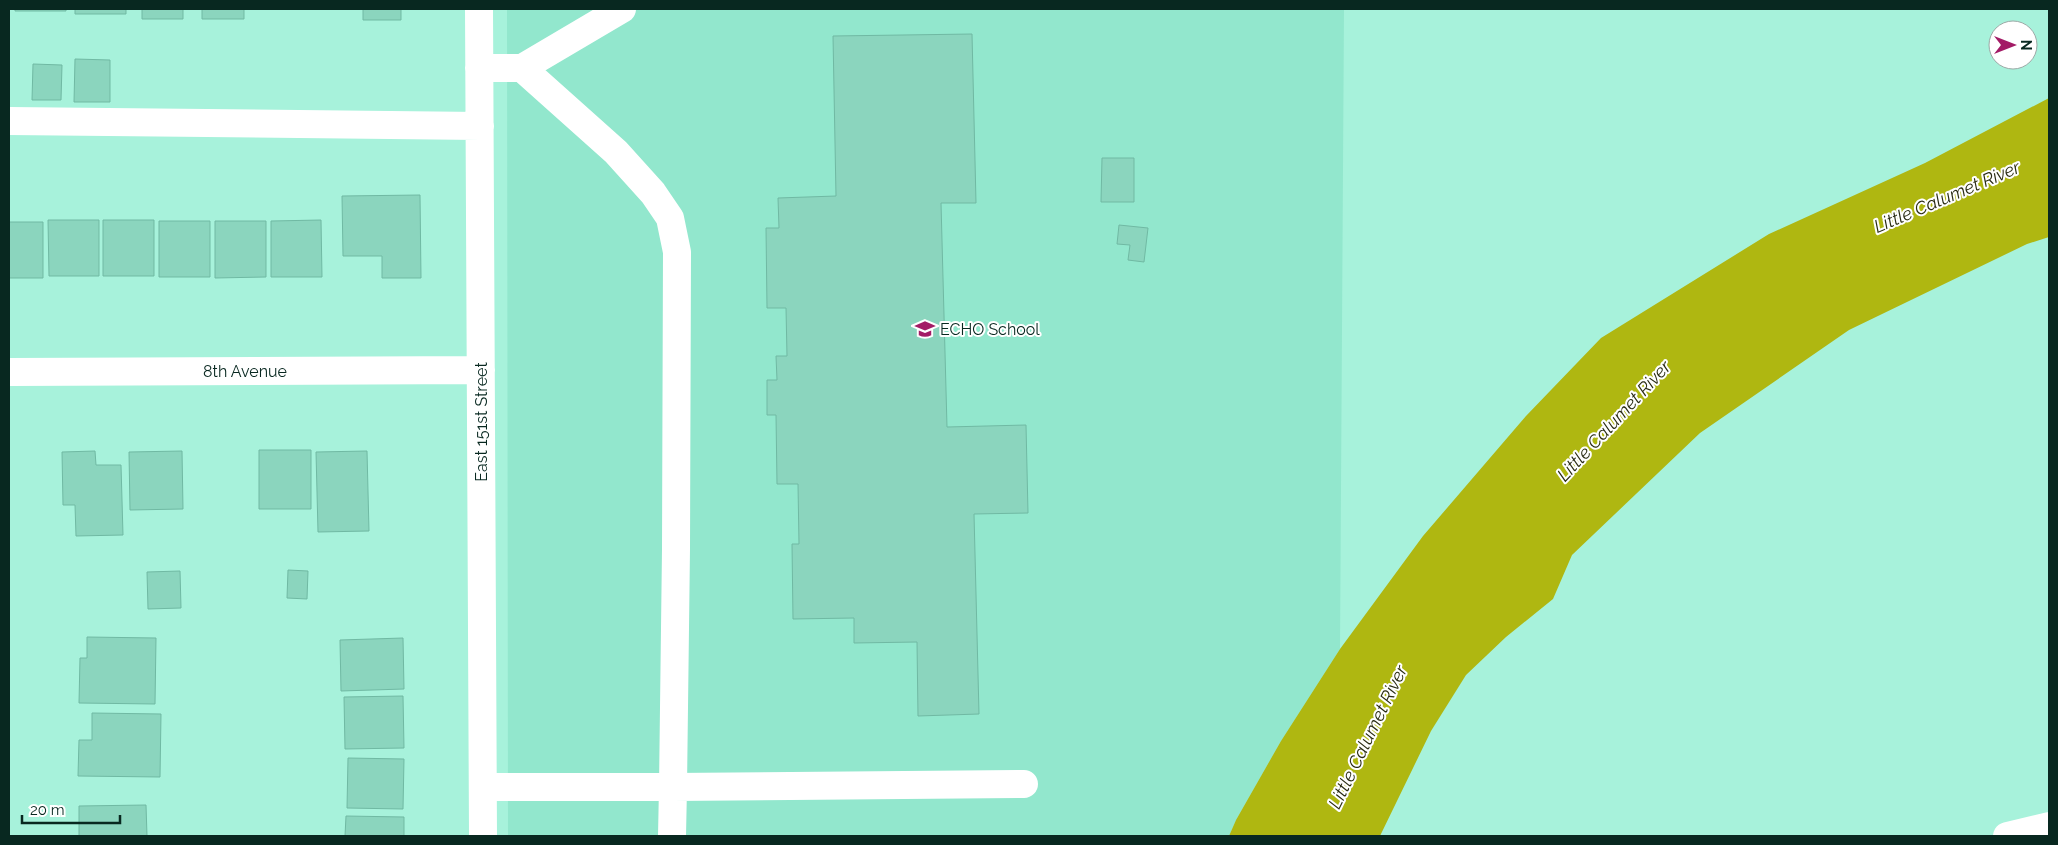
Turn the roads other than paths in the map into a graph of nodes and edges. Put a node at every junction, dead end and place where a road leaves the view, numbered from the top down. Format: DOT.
graph roads {
  1 [pos="479,9"];
  2 [pos="622,9"];
  3 [pos="479,68"];
  4 [pos="522,68"];
  5 [pos="9,121"];
  6 [pos="480,126"];
  7 [pos="481,370"];
  8 [pos="9,372"];
  9 [pos="1024,784"];
  10 [pos="483,786"];
  11 [pos="672,786"];
  12 [pos="2049,826"];
  13 [pos="483,836"];
  14 [pos="672,836"];
  15 [pos="2007,836"];
  1 -- 3 [label="street, East 151st Street"];
  2 -- 4 [label="street"];
  3 -- 4 [label="street"];
  3 -- 6 [label="street, East 151st Street"];
  4 -- 11 [label="street"];
  5 -- 6 [label="street"];
  6 -- 7 [label="street, East 151st Street"];
  7 -- 8 [label="street, 8th Avenue"];
  7 -- 10 [label="street, East 151st Street"];
  9 -- 11 [label="street"];
  10 -- 11 [label="street"];
  10 -- 13 [label="street, East 151st Street"];
  11 -- 14 [label="street"];
  12 -- 15 [label="street"];
}
